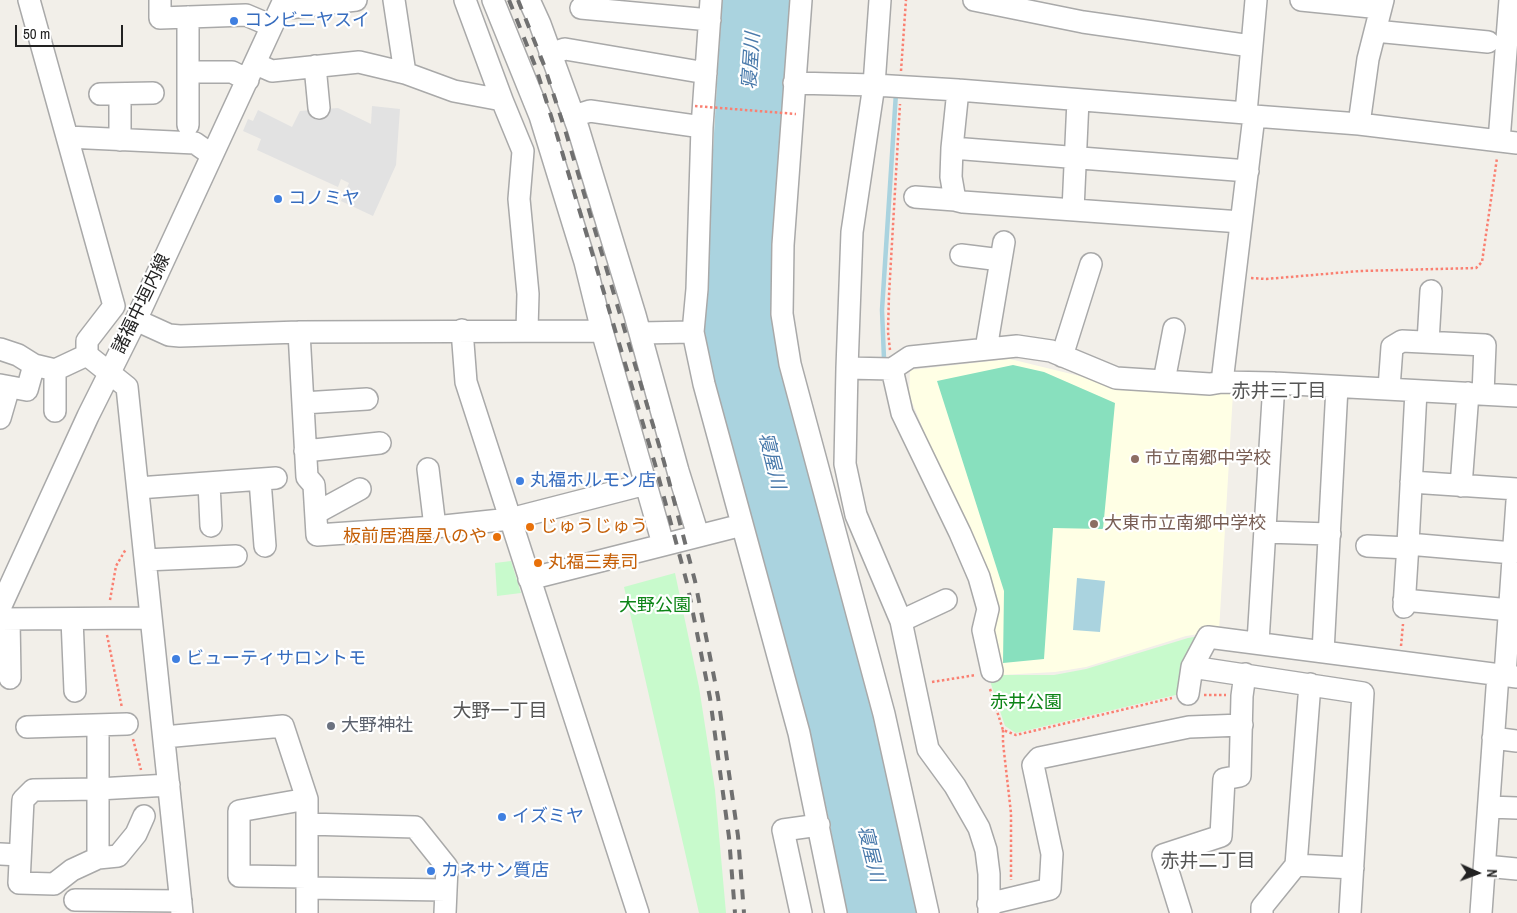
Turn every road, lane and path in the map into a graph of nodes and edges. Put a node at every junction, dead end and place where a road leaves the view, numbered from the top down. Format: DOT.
graph roads {
  1 [pos="29,0"];
  2 [pos="160,0"];
  3 [pos="356,0"];
  4 [pos="394,0"];
  5 [pos="465,0"];
  6 [pos="493,0"];
  7 [pos="528,0"];
  8 [pos="801,0"];
  9 [pos="880,0"];
  10 [pos="906,0"];
  11 [pos="974,0"];
  12 [pos="1256,0"];
  13 [pos="1301,0"];
  14 [pos="1510,0"];
  15 [pos="1382,4"];
  16 [pos="246,7"];
  17 [pos="580,8"];
  18 [pos="710,10"];
  19 [pos="279,12"];
  20 [pos="188,17"];
  21 [pos="1375,31"];
  22 [pos="1488,42"];
  23 [pos="1250,46"];
  24 [pos="550,54"];
  25 [pos="315,66"];
  26 [pos="188,72"];
  27 [pos="252,72"];
  28 [pos="405,73"];
  29 [pos="706,73"];
  30 [pos="1510,79"];
  31 [pos="794,83"];
  32 [pos="874,85"];
  33 [pos="901,86"];
  34 [pos="958,90"];
  35 [pos="153,93"];
  36 [pos="502,100"];
  37 [pos="1078,100"];
  38 [pos="695,106"];
  39 [pos="319,108"];
  40 [pos="796,114"];
  41 [pos="1250,114"];
  42 [pos="574,116"];
  43 [pos="1359,124"];
  44 [pos="188,125"];
  45 [pos="702,127"];
  46 [pos="67,138"];
  47 [pos="120,140"];
  48 [pos="1508,142"];
  49 [pos="952,148"];
  50 [pos="212,155"];
  51 [pos="1075,157"];
  52 [pos="1248,171"];
  53 [pos="915,197"];
  54 [pos="955,200"];
  55 [pos="1073,210"];
  56 [pos="1241,222"];
  57 [pos="961,255"];
  58 [pos="1091,264"];
  59 [pos="1235,276"];
  60 [pos="1431,291"];
  61 [pos="136,320"];
  62 [pos="1174,329"];
  63 [pos="462,330"];
  64 [pos="527,330"];
  65 [pos="602,330"];
  66 [pos="299,332"];
  67 [pos="693,332"];
  68 [pos="640,334"];
  69 [pos="1428,342"];
  70 [pos="0,349"];
  71 [pos="986,349"];
  72 [pos="87,355"];
  73 [pos="1062,356"];
  74 [pos="34,365"];
  75 [pos="847,368"];
  76 [pos="891,369"];
  77 [pos="55,370"];
  78 [pos="109,372"];
  79 [pos="1164,381"];
  80 [pos="1222,382"];
  81 [pos="1274,384"];
  82 [pos="4,386"];
  83 [pos="1337,387"];
  84 [pos="1388,388"];
  85 [pos="1416,391"];
  86 [pos="1476,394"];
  87 [pos="1517,396"];
  88 [pos="367,399"];
  89 [pos="303,403"];
  90 [pos="55,411"];
  91 [pos="0,418"];
  92 [pos="380,443"];
  93 [pos="305,451"];
  94 [pos="428,469"];
  95 [pos="1411,482"];
  96 [pos="209,483"];
  97 [pos="646,484"];
  98 [pos="1462,486"];
  99 [pos="138,488"];
  100 [pos="360,489"];
  101 [pos="1517,489"];
  102 [pos="1517,501"];
  103 [pos="316,513"];
  104 [pos="510,519"];
  105 [pos="742,525"];
  106 [pos="211,526"];
  107 [pos="435,527"];
  108 [pos="1265,532"];
  109 [pos="1330,534"];
  110 [pos="698,535"];
  111 [pos="664,544"];
  112 [pos="1515,545"];
  113 [pos="265,546"];
  114 [pos="1366,546"];
  115 [pos="1408,546"];
  116 [pos="144,551"];
  117 [pos="236,556"];
  118 [pos="529,579"];
  119 [pos="946,600"];
  120 [pos="1404,604"];
  121 [pos="1510,610"];
  122 [pos="3,615"];
  123 [pos="151,618"];
  124 [pos="72,619"];
  125 [pos="107,619"];
  126 [pos="901,621"];
  127 [pos="1258,642"];
  128 [pos="1323,652"];
  129 [pos="1400,662"];
  130 [pos="1192,667"];
  131 [pos="989,672"];
  132 [pos="1245,674"];
  133 [pos="1506,675"];
  134 [pos="10,678"];
  135 [pos="1310,684"];
  136 [pos="915,686"];
  137 [pos="75,691"];
  138 [pos="1188,694"];
  139 [pos="1242,696"];
  140 [pos="127,724"];
  141 [pos="1242,725"];
  142 [pos="98,726"];
  143 [pos="27,727"];
  144 [pos="1003,730"];
  145 [pos="164,737"];
  146 [pos="1493,738"];
  147 [pos="1517,741"];
  148 [pos="169,785"];
  149 [pos="144,787"];
  150 [pos="98,789"];
  151 [pos="307,799"];
  152 [pos="1488,807"];
  153 [pos="1517,808"];
  154 [pos="144,816"];
  155 [pos="307,824"];
  156 [pos="819,825"];
  157 [pos="10,855"];
  158 [pos="98,858"];
  159 [pos="1296,865"];
  160 [pos="1484,866"];
  161 [pos="1353,868"];
  162 [pos="1517,868"];
  163 [pos="307,883"];
  164 [pos="446,890"];
  165 [pos="1014,898"];
  166 [pos="75,900"];
  167 [pos="181,907"];
  168 [pos="988,908"];
  169 [pos="307,913"];
  170 [pos="445,913"];
  171 [pos="638,913"];
  172 [pos="801,913"];
  173 [pos="836,913"];
  174 [pos="928,913"];
  175 [pos="1181,913"];
  176 [pos="1262,913"];
  177 [pos="1350,913"];
  178 [pos="1481,913"];
  1 -- 46 [label="street"];
  2 -- 20 [label="street"];
  3 -- 19 [label="street"];
  4 -- 28 [label="street"];
  5 -- 36 [label="street"];
  6 -- 65 [label="street"];
  7 -- 24 [label="street"];
  8 -- 31 [label="street"];
  9 -- 32 [label="street"];
  10 -- 33 [label="path"];
  11 -- 23 [label="street"];
  12 -- 23 [label="street"];
  13 -- 15 [label="street"];
  14 -- 30 [label="street"];
  15 -- 21 [label="street"];
  16 -- 19 [label="street"];
  16 -- 20 [label="street"];
  17 -- 18 [label="street"];
  18 -- 29 [label="street"];
  19 -- 27 [label="street, 諸福中垣内線"];
  20 -- 26 [label="street"];
  21 -- 22 [label="street"];
  21 -- 43 [label="street"];
  23 -- 41 [label="street"];
  24 -- 29 [label="street"];
  24 -- 42 [label="street"];
  25 -- 27 [label="street"];
  25 -- 28 [label="street"];
  25 -- 39 [label="street"];
  26 -- 27 [label="street"];
  26 -- 44 [label="street"];
  27 -- 50 [label="street, 諸福中垣内線"];
  28 -- 36 [label="street"];
  29 -- 45 [label="street"];
  30 -- 48 [label="street"];
  31 -- 32 [label="street"];
  31 -- 174 [label="street"];
  32 -- 33 [label="street"];
  32 -- 75 [label="street"];
  33 -- 34 [label="street"];
  33 -- 76 [label="path"];
  34 -- 37 [label="street"];
  34 -- 49 [label="street"];
  35 -- 47 [label="street"];
  36 -- 64 [label="street"];
  37 -- 41 [label="street"];
  37 -- 51 [label="street"];
  38 -- 40 [label="path, bridge"];
  41 -- 43 [label="street"];
  41 -- 52 [label="street"];
  42 -- 45 [label="street"];
  42 -- 68 [label="street"];
  43 -- 48 [label="street"];
  45 -- 67 [label="street"];
  46 -- 47 [label="street"];
  46 -- 72 [label="street"];
  47 -- 50 [label="street"];
  48 -- 59 [label="path"];
  49 -- 51 [label="street"];
  49 -- 54 [label="street"];
  50 -- 61 [label="street, 諸福中垣内線"];
  51 -- 52 [label="street"];
  51 -- 55 [label="street"];
  52 -- 56 [label="street"];
  53 -- 54 [label="street"];
  54 -- 55 [label="street"];
  55 -- 56 [label="street"];
  56 -- 59 [label="street"];
  57 -- 71 [label="street"];
  58 -- 73 [label="street"];
  59 -- 80 [label="street"];
  60 -- 69 [label="street"];
  61 -- 66 [label="street"];
  61 -- 78 [label="street, 諸福中垣内線"];
  62 -- 79 [label="street"];
  63 -- 64 [label="street"];
  63 -- 66 [label="street"];
  63 -- 104 [label="street"];
  64 -- 65 [label="street"];
  65 -- 97 [label="street"];
  66 -- 89 [label="street"];
  67 -- 68 [label="street"];
  67 -- 105 [label="street"];
  68 -- 110 [label="street"];
  69 -- 84 [label="street"];
  69 -- 86 [label="street"];
  70 -- 74 [label="street"];
  71 -- 73 [label="street"];
  71 -- 76 [label="street"];
  72 -- 77 [label="street"];
  72 -- 78 [label="street"];
  73 -- 79 [label="street"];
  74 -- 77 [label="street"];
  74 -- 82 [label="street"];
  75 -- 76 [label="street"];
  75 -- 126 [label="street"];
  76 -- 131 [label="street"];
  77 -- 90 [label="street"];
  78 -- 99 [label="street"];
  78 -- 122 [label="street, 諸福中垣内線"];
  79 -- 80 [label="street"];
  80 -- 81 [label="street"];
  81 -- 83 [label="street"];
  81 -- 108 [label="street"];
  82 -- 91 [label="street"];
  83 -- 84 [label="street"];
  83 -- 109 [label="street"];
  84 -- 85 [label="street"];
  85 -- 86 [label="street"];
  85 -- 95 [label="street"];
  86 -- 87 [label="street"];
  86 -- 98 [label="street"];
  88 -- 89 [label="street"];
  89 -- 93 [label="street"];
  92 -- 93 [label="street"];
  93 -- 103 [label="street"];
  94 -- 107 [label="street"];
  95 -- 98 [label="street"];
  95 -- 115 [label="street"];
  96 -- 99 [label="street"];
  96 -- 106 [label="street"];
  96 -- 113 [label="street"];
  97 -- 104 [label="street"];
  97 -- 111 [label="street"];
  98 -- 101 [label="street"];
  99 -- 116 [label="street"];
  100 -- 103 [label="street"];
  102 -- 112 [label="street"];
  103 -- 107 [label="street"];
  104 -- 107 [label="street"];
  104 -- 118 [label="street"];
  105 -- 110 [label="street"];
  105 -- 156 [label="street"];
  108 -- 109 [label="street"];
  108 -- 127 [label="street"];
  109 -- 128 [label="street"];
  110 -- 111 [label="street"];
  111 -- 118 [label="street"];
  112 -- 115 [label="street"];
  112 -- 121 [label="street"];
  114 -- 115 [label="street"];
  115 -- 120 [label="street"];
  116 -- 117 [label="street"];
  116 -- 123 [label="street"];
  116 -- 125 [label="path"];
  118 -- 171 [label="street"];
  119 -- 126 [label="street"];
  120 -- 121 [label="street"];
  120 -- 129 [label="path"];
  121 -- 133 [label="street"];
  122 -- 124 [label="street"];
  122 -- 134 [label="street"];
  123 -- 125 [label="street"];
  123 -- 145 [label="street"];
  124 -- 125 [label="street"];
  124 -- 137 [label="street"];
  125 -- 140 [label="path"];
  126 -- 136 [label="street"];
  127 -- 128 [label="street"];
  127 -- 130 [label="street"];
  128 -- 129 [label="street"];
  129 -- 133 [label="street"];
  130 -- 132 [label="street"];
  130 -- 138 [label="street"];
  131 -- 136 [label="path"];
  131 -- 144 [label="path"];
  132 -- 135 [label="street"];
  132 -- 139 [label="street"];
  133 -- 146 [label="street"];
  135 -- 159 [label="street"];
  135 -- 161 [label="street"];
  136 -- 168 [label="street"];
  138 -- 139 [label="path"];
  138 -- 144 [label="path"];
  139 -- 141 [label="street"];
  140 -- 142 [label="street"];
  140 -- 149 [label="path"];
  141 -- 165 [label="street"];
  141 -- 175 [label="street"];
  142 -- 143 [label="street"];
  142 -- 150 [label="street"];
  144 -- 165 [label="path"];
  145 -- 148 [label="street"];
  145 -- 151 [label="street"];
  146 -- 147 [label="street"];
  146 -- 152 [label="street"];
  148 -- 149 [label="street"];
  148 -- 167 [label="street"];
  149 -- 150 [label="street"];
  150 -- 157 [label="street"];
  150 -- 158 [label="street"];
  151 -- 155 [label="street"];
  151 -- 163 [label="street"];
  152 -- 153 [label="street"];
  152 -- 160 [label="street"];
  154 -- 158 [label="street"];
  155 -- 163 [label="street"];
  155 -- 164 [label="street"];
  156 -- 172 [label="street"];
  156 -- 173 [label="street"];
  157 -- 158 [label="street"];
  159 -- 161 [label="street"];
  159 -- 176 [label="street"];
  160 -- 162 [label="street"];
  160 -- 178 [label="street"];
  161 -- 177 [label="street"];
  163 -- 164 [label="street"];
  163 -- 169 [label="street"];
  164 -- 170 [label="street"];
  165 -- 168 [label="street"];
  166 -- 167 [label="street"];
}
